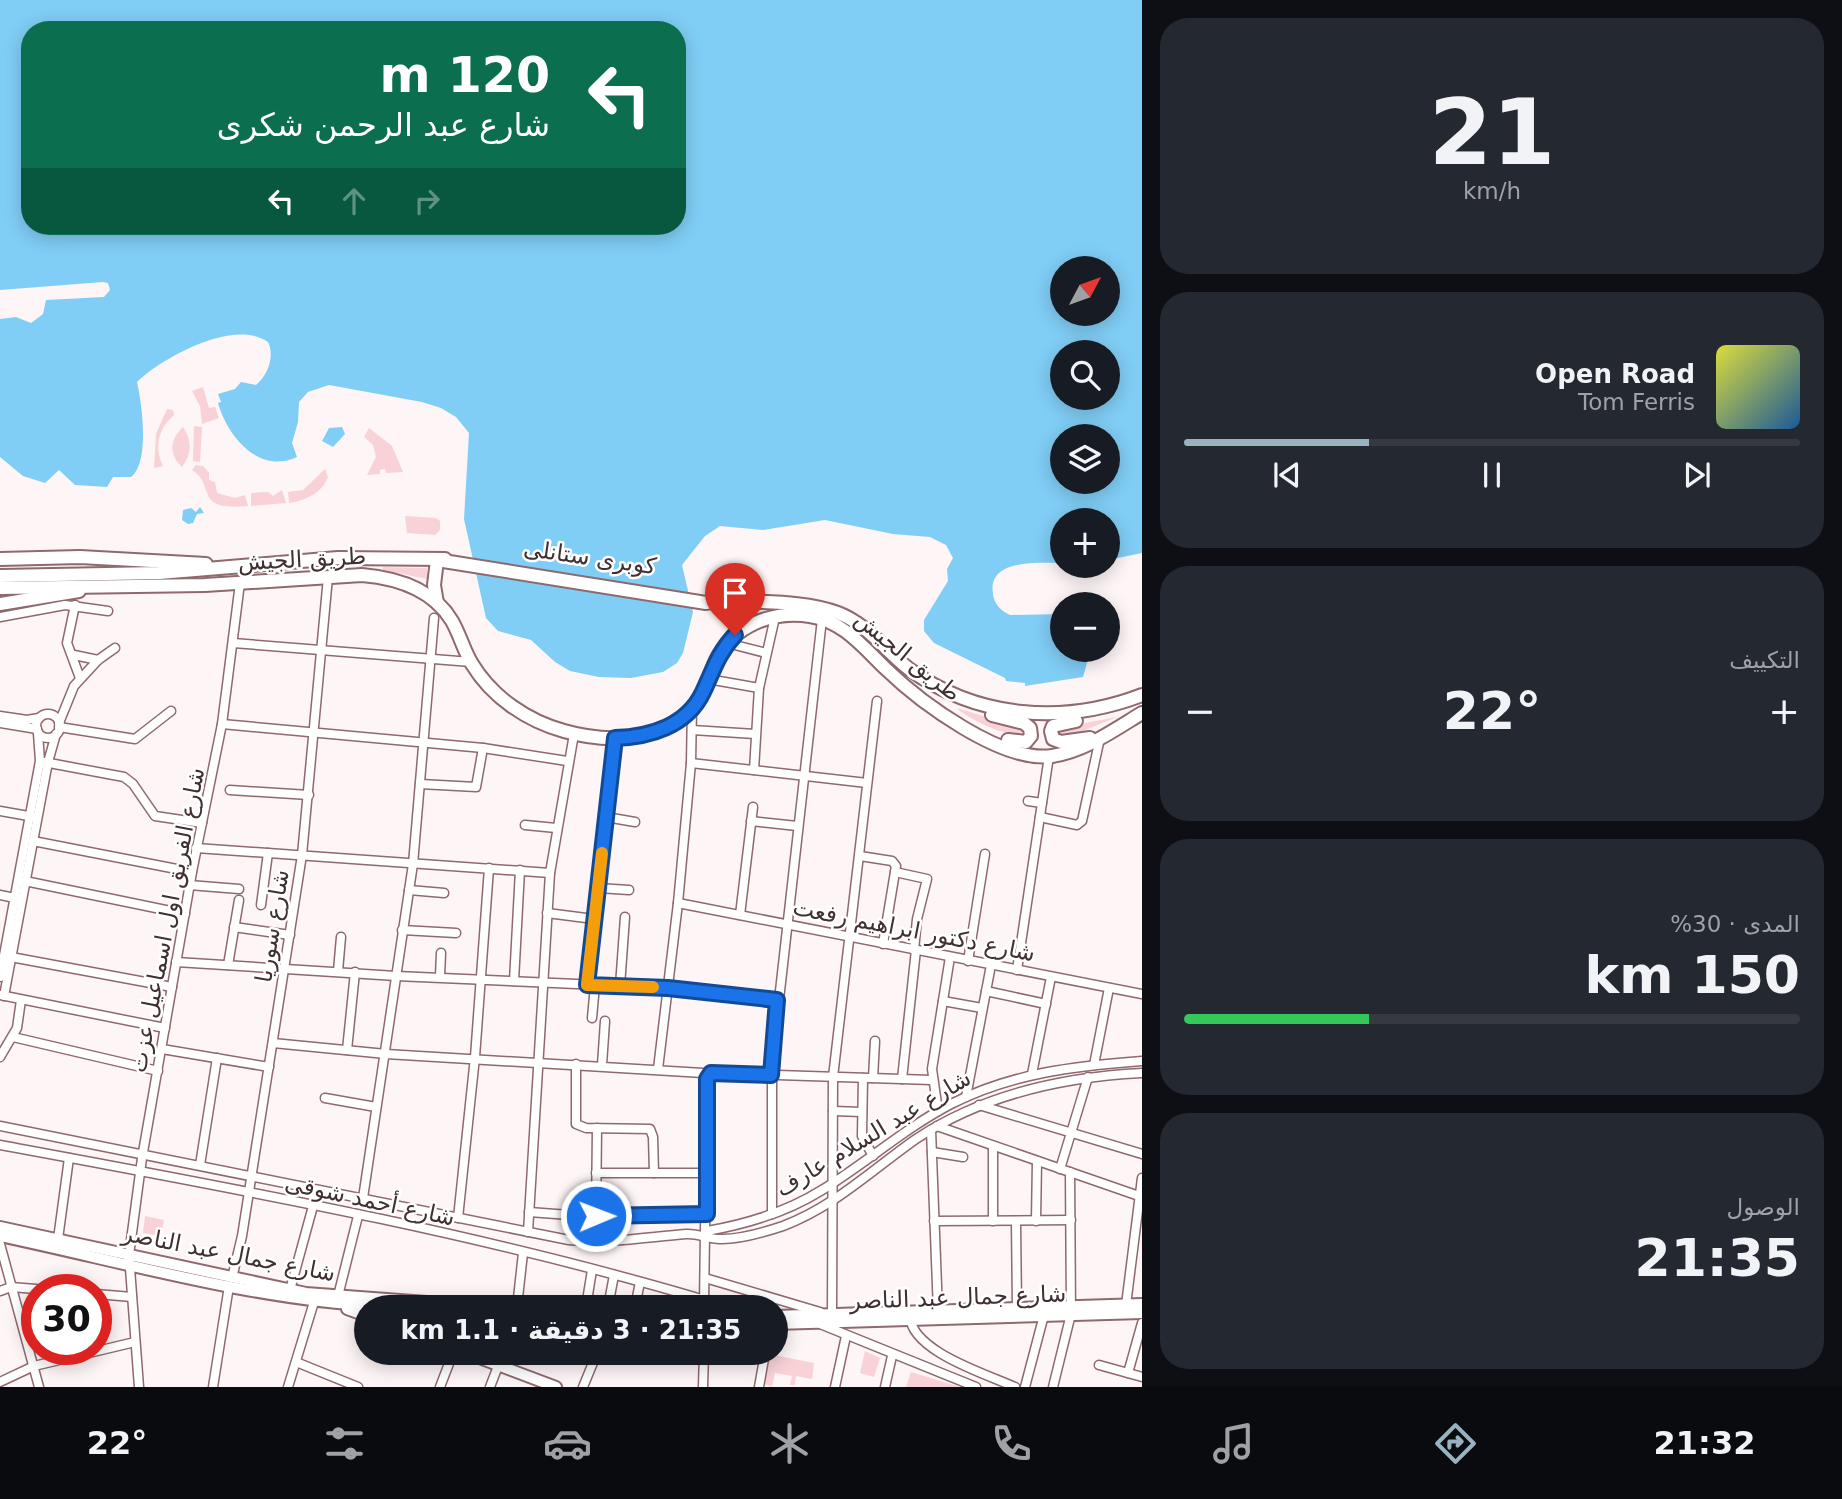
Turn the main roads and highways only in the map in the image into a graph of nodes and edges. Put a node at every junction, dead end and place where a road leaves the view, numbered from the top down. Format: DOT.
graph roads {
  1 [pos="0,559"];
  2 [pos="446,561"];
  3 [pos="220,566"];
  4 [pos="0,576"];
  5 [pos="112,585"];
  6 [pos="0,588"];
  7 [pos="723,600"];
  8 [pos="438,603"];
  9 [pos="0,604"];
  10 [pos="1142,695"];
  11 [pos="961,698"];
  12 [pos="1108,707"];
  13 [pos="1142,713"];
  14 [pos="983,737"];
  15 [pos="1100,738"];
  16 [pos="0,1227"];
  17 [pos="0,1236"];
  18 [pos="129,1259"];
  19 [pos="231,1282"];
  20 [pos="338,1301"];
  21 [pos="354,1302"];
  22 [pos="354,1303"];
  23 [pos="1142,1304"];
  24 [pos="354,1309"];
  25 [pos="1071,1310"];
  26 [pos="1142,1313"];
  27 [pos="788,1316"];
  28 [pos="910,1317"];
  29 [pos="788,1324"];
  30 [pos="498,1365"];
  31 [pos="555,1387"];
  1 -- 3 [label="highway"];
  2 -- 3 [label="highway, طريق الجيش"];
  2 -- 7 [label="highway, كوبرى ستانلى"];
  2 -- 8 [label="highway"];
  3 -- 4 [label="highway, طريق الجيش"];
  5 -- 6 [label="highway, طريق الجيش"];
  5 -- 8 [label="highway, طريق الجيش"];
  5 -- 9 [label="highway"];
  7 -- 11 [label="highway, طريق الجيش"];
  8 -- 14 [label="highway, طريق الجيش"];
  10 -- 12 [label="highway, طريق الجيش"];
  11 -- 12 [label="highway, طريق الجيش"];
  11 -- 14 [label="highway"];
  12 -- 15 [label="highway"];
  13 -- 15 [label="highway, طريق الجيش"];
  14 -- 15 [label="highway, طريق الجيش"];
  16 -- 18 [label="main road, شارع جمال عبد الناصر"];
  17 -- 18 [label="main road, شارع جمال عبد الناصر"];
  18 -- 19 [label="main road, شارع جمال عبد الناصر"];
  19 -- 20 [label="main road, شارع جمال عبد الناصر"];
  19 -- 20 [label="main road, شارع جمال عبد الناصر"];
  20 -- 21 [label="main road, شارع جمال عبد الناصر"];
  20 -- 22 [label="main road, شارع جمال عبد الناصر"];
  20 -- 24 [label="main road"];
  23 -- 25 [label="main road, شارع جمال عبد الناصر"];
  25 -- 26 [label="main road, شارع جمال عبد الناصر"];
  25 -- 28 [label="main road, شارع جمال عبد الناصر"];
  25 -- 28 [label="main road, شارع جمال عبد الناصر"];
  27 -- 28 [label="main road, شارع جمال عبد الناصر"];
  28 -- 29 [label="main road, شارع جمال عبد الناصر"];
  30 -- 31 [label="main road"];
}
